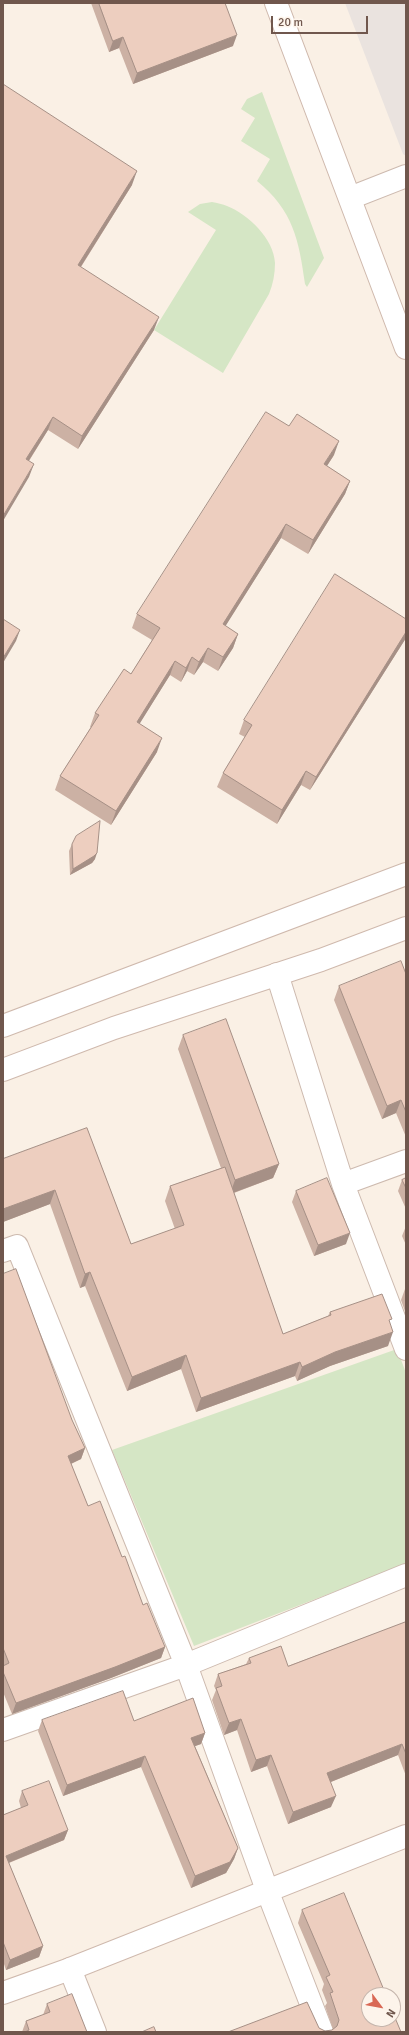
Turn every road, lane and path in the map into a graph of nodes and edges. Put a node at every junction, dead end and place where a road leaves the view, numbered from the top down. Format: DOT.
graph roads {
  1 [pos="276,3"];
  2 [pos="406,176"];
  3 [pos="350,198"];
  4 [pos="406,348"];
  5 [pos="406,874"];
  6 [pos="406,928"];
  7 [pos="277,974"];
  8 [pos="3,1026"];
  9 [pos="3,1070"];
  10 [pos="406,1161"];
  11 [pos="343,1184"];
  12 [pos="3,1251"];
  13 [pos="406,1349"];
  14 [pos="406,1575"];
  15 [pos="186,1665"];
  16 [pos="3,1730"];
  17 [pos="406,1836"];
  18 [pos="267,1890"];
  19 [pos="70,1969"];
  20 [pos="3,1993"];
  21 [pos="95,2032"];
  22 [pos="322,2032"];
  1 -- 3 [label="street"];
  2 -- 3 [label="street"];
  3 -- 4 [label="street"];
  5 -- 8 [label="street"];
  6 -- 7 [label="street"];
  7 -- 9 [label="street"];
  7 -- 11 [label="street"];
  10 -- 11 [label="street"];
  11 -- 13 [label="street"];
  12 -- 15 [label="street"];
  14 -- 15 [label="street"];
  15 -- 16 [label="street"];
  15 -- 18 [label="street"];
  17 -- 18 [label="street"];
  18 -- 19 [label="street"];
  18 -- 22 [label="street"];
  19 -- 20 [label="street"];
  19 -- 21 [label="street"];
}
